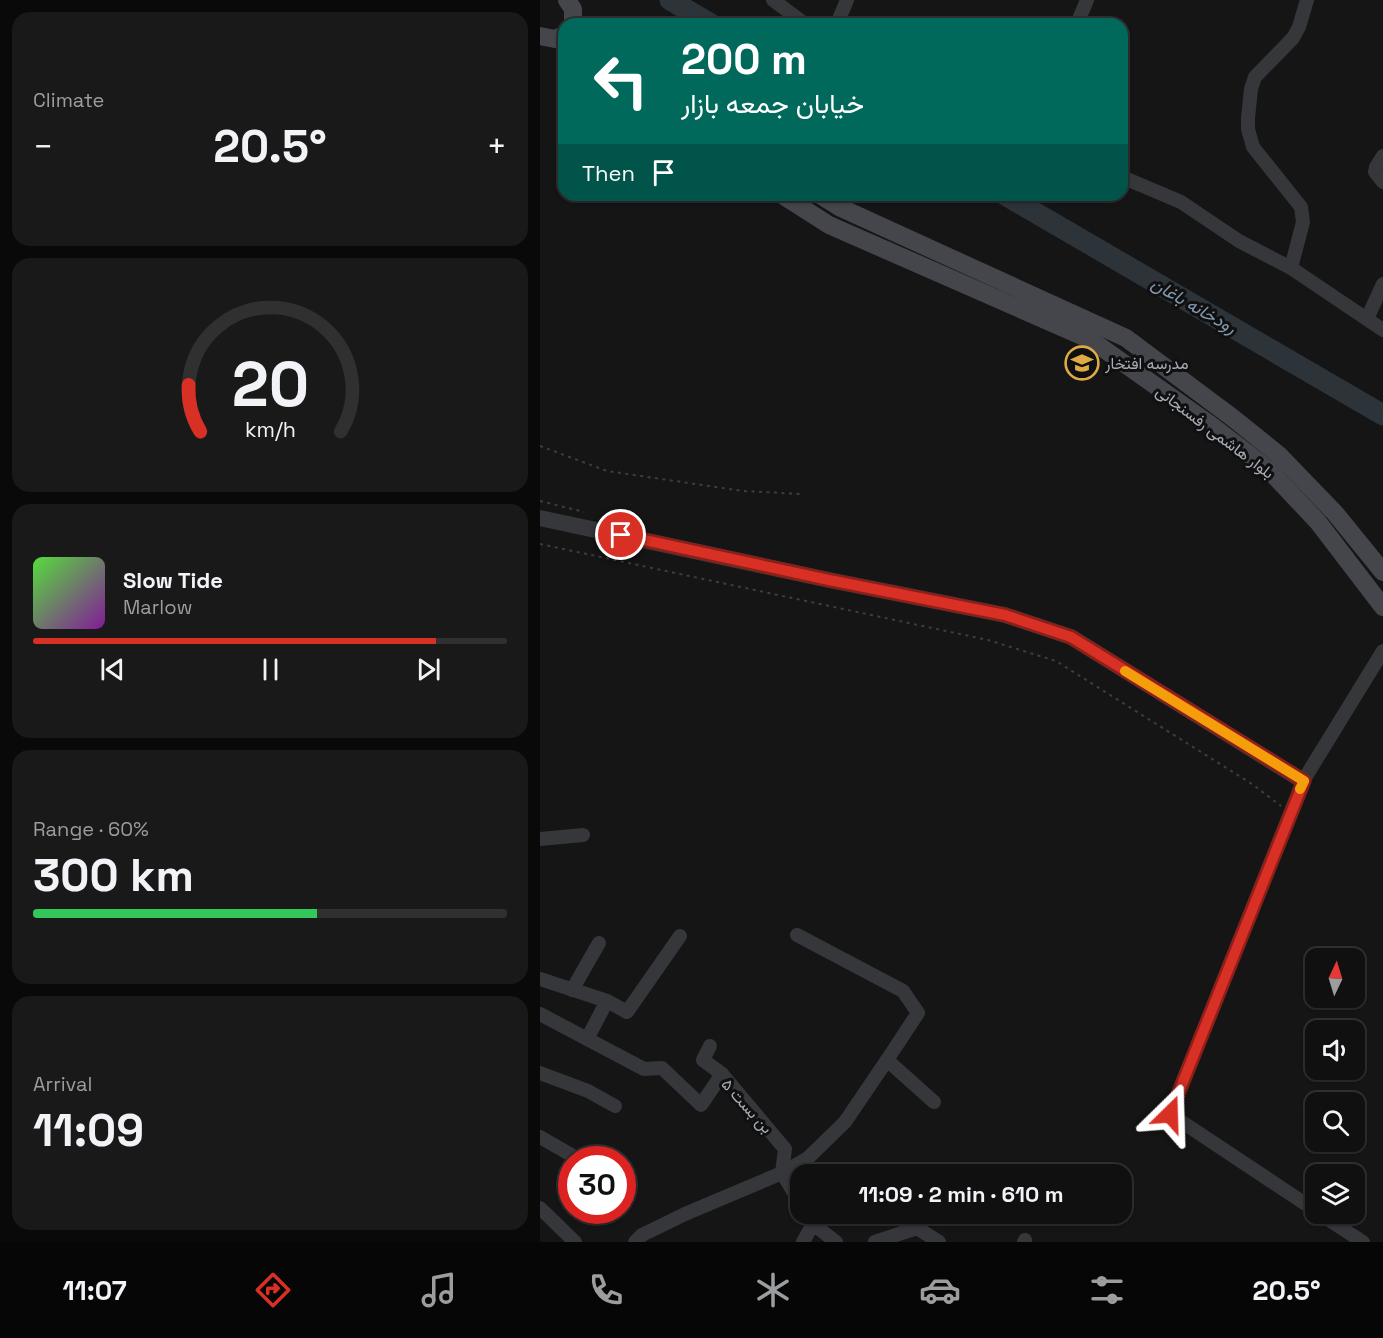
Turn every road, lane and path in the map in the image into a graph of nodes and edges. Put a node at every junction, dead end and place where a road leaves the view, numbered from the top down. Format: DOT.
graph roads {
  1 [pos="772,0"];
  2 [pos="847,0"];
  3 [pos="1087,0"];
  4 [pos="1307,0"];
  5 [pos="797,18"];
  6 [pos="840,18"];
  7 [pos="1080,18"];
  8 [pos="1383,156"];
  9 [pos="1128,180"];
  10 [pos="1383,182"];
  11 [pos="791,201"];
  12 [pos="830,201"];
  13 [pos="1292,268"];
  14 [pos="1383,284"];
  15 [pos="1367,320"];
  16 [pos="1383,330"];
  17 [pos="540,446"];
  18 [pos="1273,462"];
  19 [pos="801,494"];
  20 [pos="540,518"];
  21 [pos="540,543"];
  22 [pos="1383,572"];
  23 [pos="1383,608"];
  24 [pos="1383,651"];
  25 [pos="1304,781"];
  26 [pos="1291,813"];
  27 [pos="583,836"];
  28 [pos="540,839"];
  29 [pos="796,935"];
  30 [pos="680,936"];
  31 [pos="599,943"];
  32 [pos="540,979"];
  33 [pos="572,990"];
  34 [pos="607,1001"];
  35 [pos="540,1014"];
  36 [pos="586,1039"];
  37 [pos="710,1047"];
  38 [pos="887,1060"];
  39 [pos="540,1073"];
  40 [pos="722,1074"];
  41 [pos="934,1102"];
  42 [pos="615,1106"];
  43 [pos="540,1137"];
  44 [pos="558,1147"];
  45 [pos="782,1173"];
  46 [pos="790,1186"];
  47 [pos="1305,1203"];
  48 [pos="540,1209"];
  49 [pos="808,1224"];
  50 [pos="816,1224"];
  51 [pos="1335,1224"];
  52 [pos="575,1242"];
  53 [pos="635,1242"];
  54 [pos="803,1242"];
  55 [pos="837,1242"];
  56 [pos="875,1242"];
  57 [pos="939,1242"];
  58 [pos="1363,1242"];
  1 -- 5 [label="street"];
  2 -- 6 [label="street"];
  3 -- 7 [label="street"];
  4 -- 13 [label="street"];
  8 -- 10 [label="street"];
  9 -- 13 [label="street"];
  11 -- 18 [label="main road, بلوار هاشمی رفسنجانی"];
  12 -- 18 [label="main road, بلوار هاشمی رفسنجانی"];
  13 -- 15 [label="street"];
  14 -- 15 [label="street"];
  15 -- 16 [label="street"];
  17 -- 19 [label="path"];
  18 -- 22 [label="main road, بلوار هاشمی رفسنجانی"];
  18 -- 23 [label="main road, بلوار هاشمی رفسنجانی"];
  20 -- 25 [label="street"];
  21 -- 26 [label="path"];
  24 -- 25 [label="street"];
  25 -- 26 [label="street"];
  26 -- 47 [label="street"];
  27 -- 28 [label="street"];
  29 -- 38 [label="street"];
  30 -- 34 [label="street"];
  31 -- 33 [label="street"];
  32 -- 33 [label="street"];
  33 -- 34 [label="street"];
  34 -- 36 [label="street"];
  35 -- 36 [label="street, بن بست ۵"];
  36 -- 40 [label="street, بن بست ۵"];
  37 -- 40 [label="street"];
  38 -- 41 [label="street"];
  38 -- 45 [label="street"];
  39 -- 42 [label="street"];
  40 -- 45 [label="street, بن بست ۵"];
  43 -- 44 [label="street"];
  45 -- 46 [label="street"];
  45 -- 53 [label="street"];
  48 -- 52 [label="street"];
  49 -- 54 [label="street"];
  50 -- 55 [label="street"];
  51 -- 58 [label="street"];
  56 -- 57 [label="street"];
}
